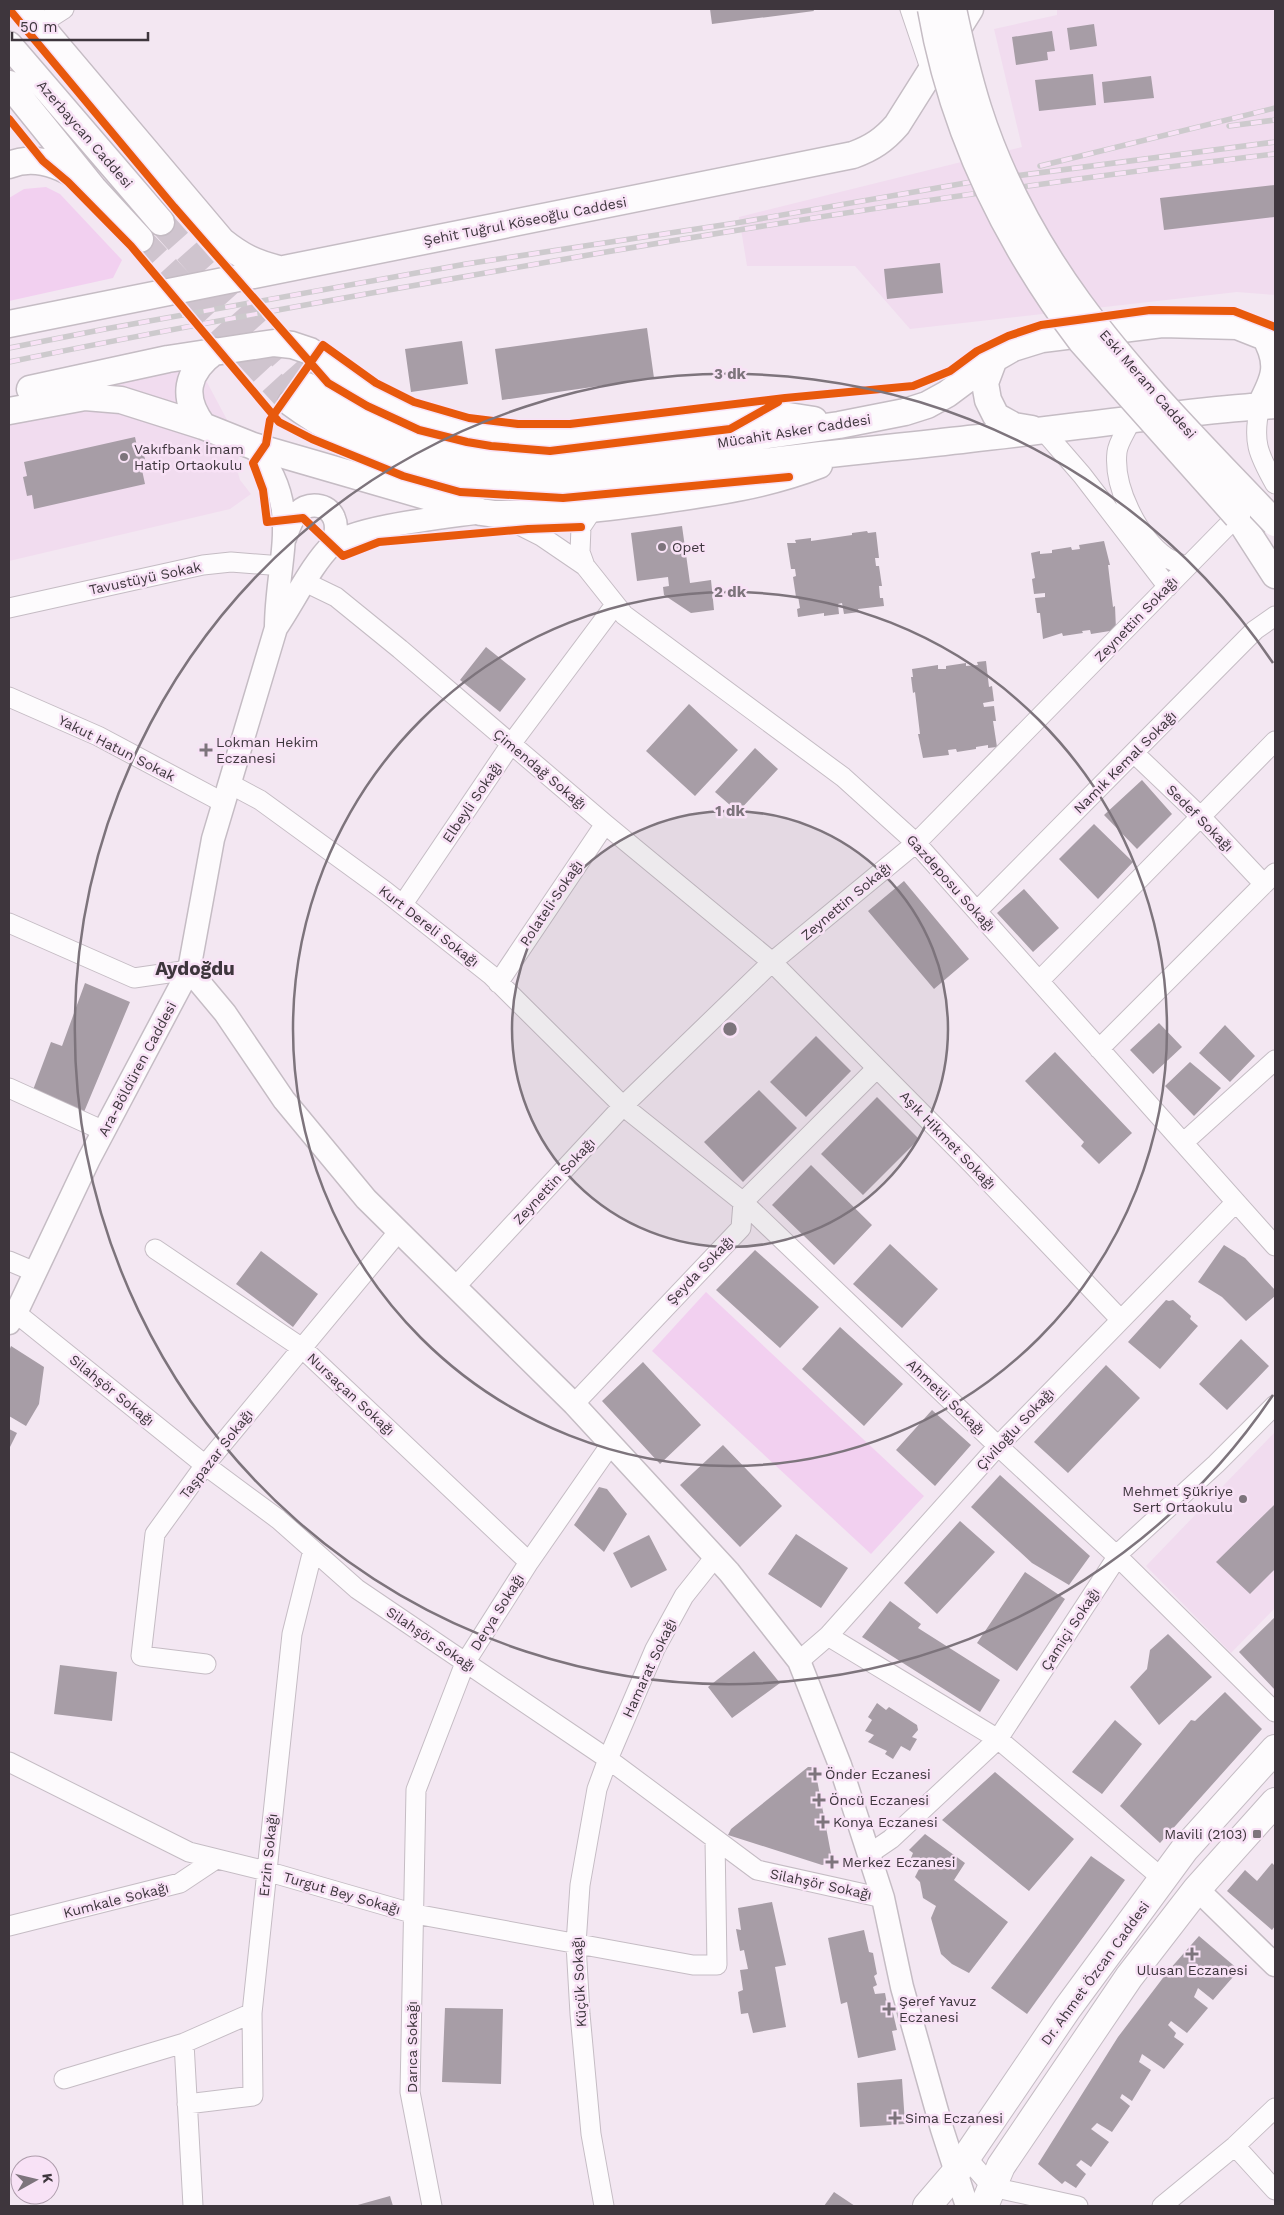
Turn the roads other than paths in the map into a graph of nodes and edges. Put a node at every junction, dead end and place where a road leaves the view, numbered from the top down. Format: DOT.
graph roads {
  1 [pos="64,9"];
  2 [pos="910,9"];
  3 [pos="931,9"];
  4 [pos="953,9"];
  5 [pos="970,9"];
  6 [pos="33,17"];
  7 [pos="9,45"];
  8 [pos="931,72"];
  9 [pos="9,84"];
  10 [pos="9,165"];
  11 [pos="93,188"];
  12 [pos="160,222"];
  13 [pos="140,239"];
  14 [pos="282,270"];
  15 [pos="9,324"];
  16 [pos="1270,338"];
  17 [pos="215,352"];
  18 [pos="994,360"];
  19 [pos="9,393"];
  20 [pos="1268,406"];
  21 [pos="9,411"];
  22 [pos="1131,420"];
  23 [pos="839,425"];
  24 [pos="203,426"];
  25 [pos="1043,430"];
  26 [pos="253,446"];
  27 [pos="859,450"];
  28 [pos="1275,484"];
  29 [pos="593,509"];
  30 [pos="488,513"];
  31 [pos="1237,516"];
  32 [pos="1275,523"];
  33 [pos="285,538"];
  34 [pos="332,545"];
  35 [pos="282,566"];
  36 [pos="586,566"];
  37 [pos="1187,567"];
  38 [pos="1275,575"];
  39 [pos="305,582"];
  40 [pos="1168,587"];
  41 [pos="615,605"];
  42 [pos="9,608"];
  43 [pos="1275,616"];
  44 [pos="276,628"];
  45 [pos="9,697"];
  46 [pos="1275,742"];
  47 [pos="511,744"];
  48 [pos="1134,753"];
  49 [pos="227,793"];
  50 [pos="1201,817"];
  51 [pos="604,824"];
  52 [pos="916,843"];
  53 [pos="1270,879"];
  54 [pos="403,904"];
  55 [pos="977,911"];
  56 [pos="9,922"];
  57 [pos="772,962"];
  58 [pos="189,970"];
  59 [pos="1039,981"];
  60 [pos="498,982"];
  61 [pos="1099,1049"];
  62 [pos="1275,1060"];
  63 [pos="877,1068"];
  64 [pos="9,1088"];
  65 [pos="609,1091"];
  66 [pos="623,1106"];
  67 [pos="104,1131"];
  68 [pos="1183,1143"];
  69 [pos="743,1202"];
  70 [pos="1236,1202"];
  71 [pos="399,1231"];
  72 [pos="1275,1246"];
  73 [pos="155,1249"];
  74 [pos="9,1261"];
  75 [pos="36,1272"];
  76 [pos="456,1286"];
  77 [pos="12,1318"];
  78 [pos="1121,1320"];
  79 [pos="302,1348"];
  80 [pos="574,1404"];
  81 [pos="1275,1405"];
  82 [pos="611,1444"];
  83 [pos="998,1446"];
  84 [pos="205,1465"];
  85 [pos="313,1550"];
  86 [pos="715,1557"];
  87 [pos="1118,1557"];
  88 [pos="529,1562"];
  89 [pos="828,1636"];
  90 [pos="799,1661"];
  91 [pos="465,1663"];
  92 [pos="206,1664"];
  93 [pos="1275,1712"];
  94 [pos="998,1739"];
  95 [pos="1275,1749"];
  96 [pos="608,1759"];
  97 [pos="9,1762"];
  98 [pos="1275,1802"];
  99 [pos="715,1839"];
  100 [pos="869,1854"];
  101 [pos="216,1858"];
  102 [pos="266,1871"];
  103 [pos="1162,1879"];
  104 [pos="413,1886"];
  105 [pos="1197,1889"];
  106 [pos="883,1898"];
  107 [pos="414,1914"];
  108 [pos="9,1926"];
  109 [pos="576,1944"];
  110 [pos="1275,1965"];
  111 [pos="252,2013"];
  112 [pos="184,2043"];
  113 [pos="64,2078"];
  114 [pos="187,2104"];
  115 [pos="1275,2108"];
  116 [pos="1235,2146"];
  117 [pos="961,2164"];
  118 [pos="1275,2190"];
  119 [pos="988,2196"];
  120 [pos="193,2206"];
  121 [pos="432,2206"];
  122 [pos="604,2206"];
  123 [pos="927,2206"];
  124 [pos="967,2206"];
  125 [pos="1078,2206"];
  126 [pos="1162,2206"];
  1 -- 6 [label="street"];
  2 -- 8 [label="street"];
  3 -- 31 [label="main road, Eski Meram Caddesi, bridge"];
  4 -- 32 [label="main road, Eski Meram Caddesi, bridge"];
  5 -- 8 [label="main road, Şehit Tuğrul Köseoğlu Caddesi"];
  6 -- 14 [label="main road"];
  7 -- 12 [label="main road, Azerbaycan Caddesi"];
  8 -- 14 [label="main road, Şehit Tuğrul Köseoğlu Caddesi"];
  9 -- 11 [label="main road, Azerbaycan Caddesi"];
  10 -- 11 [label="main road"];
  11 -- 13 [label="main road, Azerbaycan Caddesi"];
  14 -- 15 [label="main road, Şehit Tuğrul Köseoğlu Caddesi"];
  16 -- 18 [label="main road, Mücahit Asker Caddesi"];
  16 -- 20 [label="main road"];
  17 -- 19 [label="main road"];
  17 -- 23 [label="main road"];
  17 -- 24 [label="main road"];
  18 -- 23 [label="main road, Mücahit Asker Caddesi"];
  18 -- 25 [label="main road"];
  20 -- 22 [label="main road, Mücahit Asker Caddesi"];
  20 -- 28 [label="street"];
  21 -- 24 [label="main road"];
  22 -- 25 [label="main road, Mücahit Asker Caddesi"];
  22 -- 37 [label="street"];
  23 -- 27 [label="main road, Mücahit Asker Caddesi"];
  24 -- 26 [label="main road"];
  25 -- 27 [label="main road, Mücahit Asker Caddesi"];
  25 -- 40 [label="street"];
  26 -- 30 [label="main road"];
  26 -- 33 [label="street, Ara-Böldüren Caddesi"];
  27 -- 29 [label="main road"];
  29 -- 30 [label="main road"];
  29 -- 36 [label="street"];
  30 -- 34 [label="street, Ara-Böldüren Caddesi"];
  30 -- 36 [label="street"];
  31 -- 37 [label="street, Zeynettin Sokağı"];
  31 -- 38 [label="main road, Eski Meram Caddesi"];
  33 -- 34 [label="street"];
  33 -- 35 [label="street, Ara-Böldüren Caddesi"];
  34 -- 39 [label="street, Ara-Böldüren Caddesi"];
  35 -- 42 [label="street, Tavustüyü Sokak"];
  35 -- 44 [label="street, Ara-Böldüren Caddesi"];
  36 -- 41 [label="street, Gazdeposu Sokağı"];
  37 -- 40 [label="street, Zeynettin Sokağı"];
  39 -- 44 [label="street, Ara-Böldüren Caddesi"];
  39 -- 47 [label="street, Çimendağ Sokağı"];
  40 -- 52 [label="street, Zeynettin Sokağı"];
  41 -- 47 [label="street, Elbeyli Sokağı"];
  41 -- 52 [label="street, Gazdeposu Sokağı"];
  43 -- 48 [label="street, Namık Kemal Sokağı"];
  44 -- 49 [label="street, Ara-Böldüren Caddesi"];
  45 -- 49 [label="street, Yakut Hatun Sokak"];
  46 -- 50 [label="street"];
  47 -- 51 [label="street, Çimendağ Sokağı"];
  47 -- 54 [label="street, Elbeyli Sokağı"];
  48 -- 50 [label="street, Sedef Sokağı"];
  48 -- 55 [label="street, Namık Kemal Sokağı"];
  49 -- 54 [label="street, Kurt Dereli Sokağı"];
  49 -- 58 [label="street, Ara-Böldüren Caddesi"];
  50 -- 53 [label="street, Sedef Sokağı"];
  50 -- 59 [label="street"];
  51 -- 57 [label="street, Çimendağ Sokağı"];
  51 -- 60 [label="street, Polateli Sokağı"];
  52 -- 55 [label="street, Gazdeposu Sokağı"];
  52 -- 57 [label="street, Zeynettin Sokağı"];
  53 -- 61 [label="street"];
  54 -- 60 [label="street, Kurt Dereli Sokağı"];
  55 -- 59 [label="street, Gazdeposu Sokağı"];
  56 -- 58 [label="street"];
  57 -- 63 [label="street, Aşık Hikmet Sokağı"];
  57 -- 66 [label="street, Zeynettin Sokağı"];
  58 -- 67 [label="street, Ara-Böldüren Caddesi"];
  58 -- 71 [label="street"];
  59 -- 61 [label="street, Gazdeposu Sokağı"];
  60 -- 65 [label="street, Kurt Dereli Sokağı"];
  61 -- 68 [label="street, Gazdeposu Sokağı"];
  62 -- 68 [label="street"];
  63 -- 69 [label="street"];
  63 -- 78 [label="street, Aşık Hikmet Sokağı"];
  64 -- 67 [label="street"];
  65 -- 66 [label="street, Ahmetli Sokağı"];
  66 -- 69 [label="street, Ahmetli Sokağı"];
  66 -- 76 [label="street, Zeynettin Sokağı"];
  67 -- 75 [label="street, Ara-Böldüren Caddesi"];
  68 -- 70 [label="street, Gazdeposu Sokağı"];
  69 -- 80 [label="street, Şeyda Sokağı"];
  69 -- 83 [label="street, Ahmetli Sokağı"];
  70 -- 72 [label="street, Gazdeposu Sokağı"];
  70 -- 78 [label="street, Çiviloğlu Sokağı"];
  71 -- 76 [label="street"];
  71 -- 79 [label="street, Taşpazar Sokağı"];
  73 -- 79 [label="street, Nursaçan Sokağı"];
  74 -- 75 [label="street"];
  75 -- 77 [label="street, Ara-Böldüren Caddesi"];
  76 -- 80 [label="street"];
  77 -- 84 [label="street, Silahşör Sokağı"];
  78 -- 83 [label="street, Çiviloğlu Sokağı"];
  79 -- 84 [label="street, Taşpazar Sokağı"];
  79 -- 88 [label="street, Nursaçan Sokağı"];
  80 -- 82 [label="street"];
  81 -- 87 [label="street, Çamiçi Sokağı"];
  82 -- 86 [label="street"];
  82 -- 88 [label="street, Derya Sokağı"];
  83 -- 87 [label="street, Ahmetli Sokağı"];
  83 -- 89 [label="street, Çiviloğlu Sokağı"];
  84 -- 85 [label="street, Silahşör Sokağı"];
  84 -- 92 [label="street, Taşpazar Sokağı"];
  85 -- 91 [label="street, Silahşör Sokağı"];
  85 -- 102 [label="street, Erzin Sokağı"];
  86 -- 90 [label="street"];
  86 -- 96 [label="street, Hamarat Sokağı"];
  87 -- 93 [label="street, Ahmetli Sokağı"];
  87 -- 94 [label="street, Çamiçi Sokağı"];
  88 -- 91 [label="street, Derya Sokağı"];
  89 -- 90 [label="street, Çiviloğlu Sokağı"];
  89 -- 94 [label="street"];
  90 -- 100 [label="street"];
  91 -- 96 [label="street, Silahşör Sokağı"];
  91 -- 104 [label="street, Derya Sokağı"];
  94 -- 100 [label="street, Çamiçi Sokağı"];
  94 -- 103 [label="street"];
  95 -- 103 [label="main road, Dr. Ahmet Özcan Caddesi"];
  96 -- 99 [label="street, Silahşör Sokağı"];
  96 -- 109 [label="street, Küçük Sokağı"];
  97 -- 101 [label="street, Turgut Bey Sokağı"];
  98 -- 105 [label="main road"];
  99 -- 106 [label="street, Silahşör Sokağı"];
  99 -- 109 [label="street, Turgut Bey Sokağı"];
  100 -- 106 [label="street"];
  101 -- 102 [label="street, Turgut Bey Sokağı"];
  101 -- 108 [label="street, Kumkale Sokağı"];
  102 -- 107 [label="street, Turgut Bey Sokağı"];
  102 -- 111 [label="street, Erzin Sokağı"];
  103 -- 117 [label="main road, Dr. Ahmet Özcan Caddesi"];
  104 -- 107 [label="street, Darıca Sokağı"];
  105 -- 110 [label="street"];
  105 -- 119 [label="main road"];
  106 -- 117 [label="street"];
  107 -- 109 [label="street, Turgut Bey Sokağı"];
  107 -- 121 [label="street, Darıca Sokağı"];
  109 -- 122 [label="street, Küçük Sokağı"];
  111 -- 112 [label="street"];
  111 -- 114 [label="street, Erzin Sokağı"];
  112 -- 113 [label="street"];
  112 -- 114 [label="street"];
  114 -- 120 [label="street"];
  115 -- 116 [label="street"];
  116 -- 118 [label="street"];
  116 -- 126 [label="street"];
  117 -- 119 [label="street"];
  117 -- 123 [label="main road, Dr. Ahmet Özcan Caddesi"];
  117 -- 124 [label="street"];
  119 -- 125 [label="street"];
}
